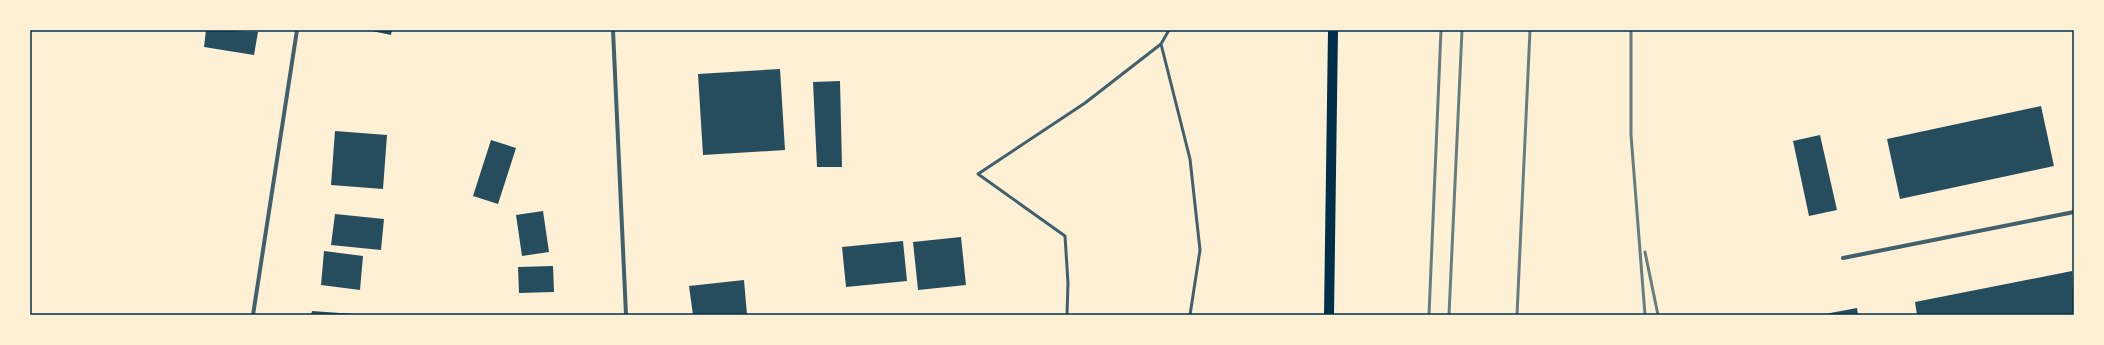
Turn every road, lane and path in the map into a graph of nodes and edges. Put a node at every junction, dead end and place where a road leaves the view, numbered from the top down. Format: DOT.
graph roads {
  1 [pos="297,30"];
  2 [pos="613,30"];
  3 [pos="1169,30"];
  4 [pos="1333,30"];
  5 [pos="1161,44"];
  6 [pos="2074,212"];
  7 [pos="1843,258"];
  8 [pos="253,315"];
  9 [pos="626,315"];
  10 [pos="1067,315"];
  11 [pos="1190,315"];
  12 [pos="1329,315"];
  1 -- 8 [label="street"];
  2 -- 9 [label="street"];
  3 -- 5 [label="lane"];
  4 -- 12 [label="main road"];
  5 -- 10 [label="lane"];
  5 -- 11 [label="lane"];
  6 -- 7 [label="street"];
}
